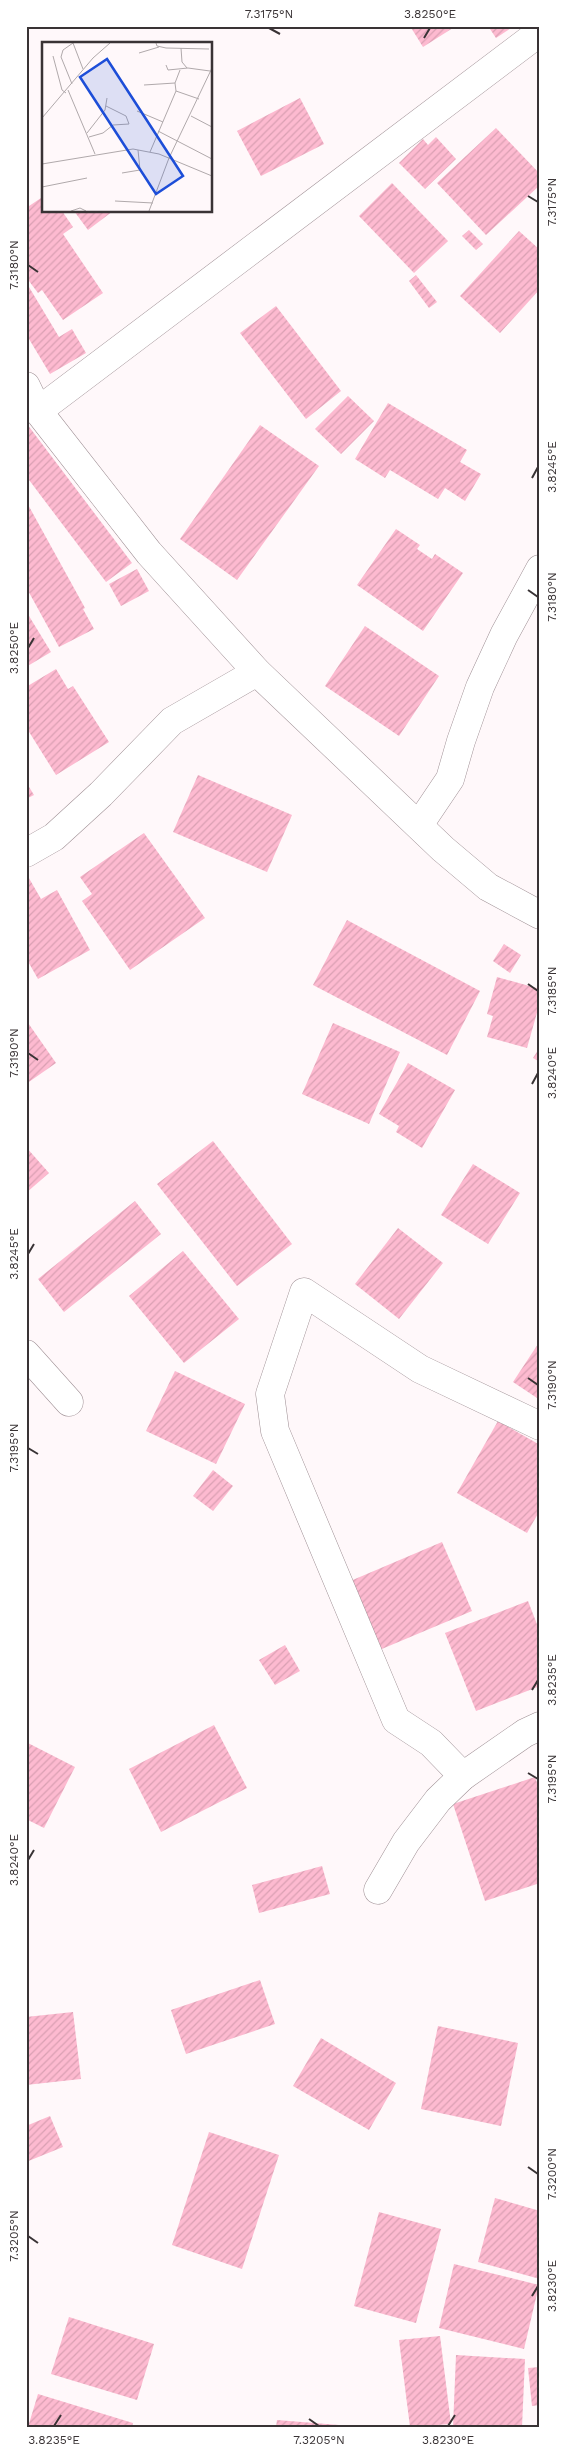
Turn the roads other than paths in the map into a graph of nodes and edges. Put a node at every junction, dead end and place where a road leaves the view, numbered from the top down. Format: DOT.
graph roads {
  1 [pos="540,32"];
  2 [pos="26,386"];
  3 [pos="32,409"];
  4 [pos="540,569"];
  5 [pos="257,672"];
  6 [pos="419,825"];
  7 [pos="26,853"];
  8 [pos="540,915"];
  9 [pos="26,1354"];
  10 [pos="69,1402"];
  11 [pos="540,1426"];
  12 [pos="540,1726"];
  13 [pos="463,1776"];
  14 [pos="378,1890"];
  1 -- 3 [label="street"];
  2 -- 3 [label="street"];
  3 -- 5 [label="street"];
  4 -- 6 [label="street"];
  5 -- 6 [label="street"];
  5 -- 7 [label="street"];
  6 -- 8 [label="street"];
  9 -- 10 [label="street"];
  11 -- 13 [label="street"];
  12 -- 13 [label="street"];
  13 -- 14 [label="street"];
}
